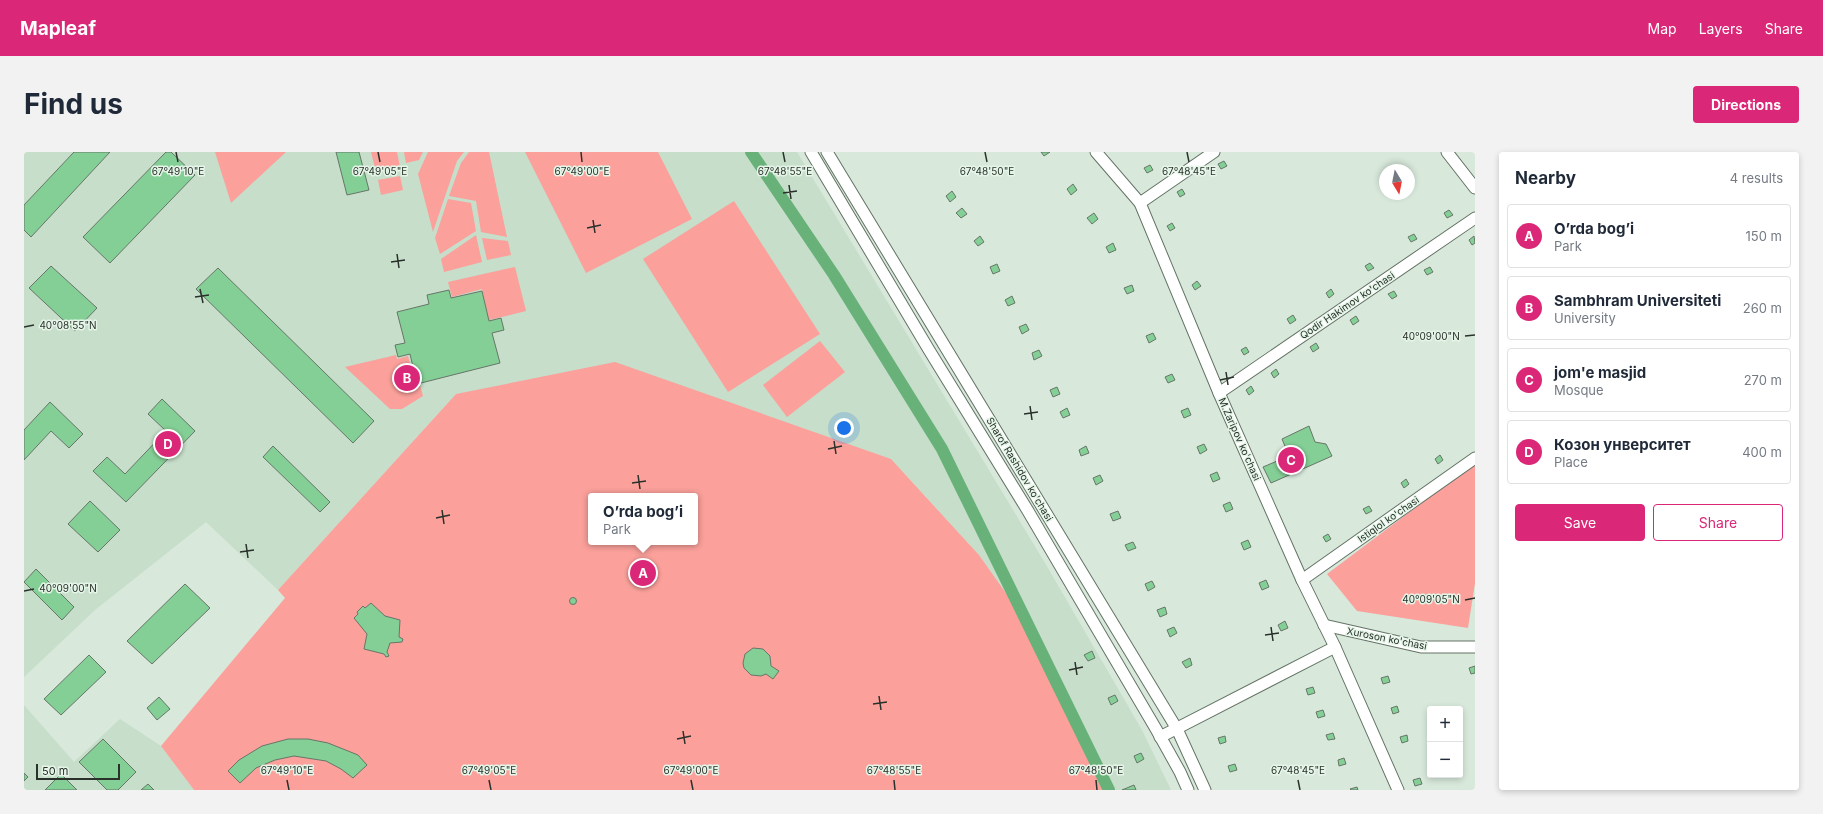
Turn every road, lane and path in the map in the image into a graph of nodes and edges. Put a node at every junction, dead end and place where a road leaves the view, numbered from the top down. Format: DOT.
graph roads {
  1 [pos="811,152"];
  2 [pos="828,152"];
  3 [pos="1096,152"];
  4 [pos="1214,152"];
  5 [pos="1447,152"];
  6 [pos="1475,188"];
  7 [pos="1140,203"];
  8 [pos="1475,218"];
  9 [pos="1219,393"];
  10 [pos="1475,458"];
  11 [pos="1302,580"];
  12 [pos="1324,625"];
  13 [pos="1335,647"];
  14 [pos="1475,647"];
  15 [pos="1177,729"];
  16 [pos="1160,737"];
  17 [pos="1188,790"];
  18 [pos="1205,790"];
  19 [pos="1398,790"];
  1 -- 16 [label="street"];
  2 -- 15 [label="street, Sharof Rashidov ko'chasi"];
  3 -- 7 [label="street, M.Zaripov ko'chasi"];
  4 -- 7 [label="street"];
  5 -- 6 [label="street"];
  7 -- 9 [label="street, M.Zaripov ko'chasi"];
  8 -- 9 [label="street, Qodir Hakimov ko'chasi"];
  9 -- 11 [label="street, M.Zaripov ko'chasi"];
  10 -- 11 [label="street, Istiqlol ko'chasi"];
  11 -- 12 [label="street, M.Zaripov ko'chasi"];
  12 -- 13 [label="street, M.Zaripov ko'chasi"];
  12 -- 14 [label="street, Xuroson ko'chasi"];
  13 -- 15 [label="street"];
  13 -- 19 [label="street, M.Zaripov ko'chasi"];
  15 -- 16 [label="street"];
  15 -- 18 [label="street, Sharof Rashidov ko'chasi"];
  16 -- 17 [label="street"];
}
